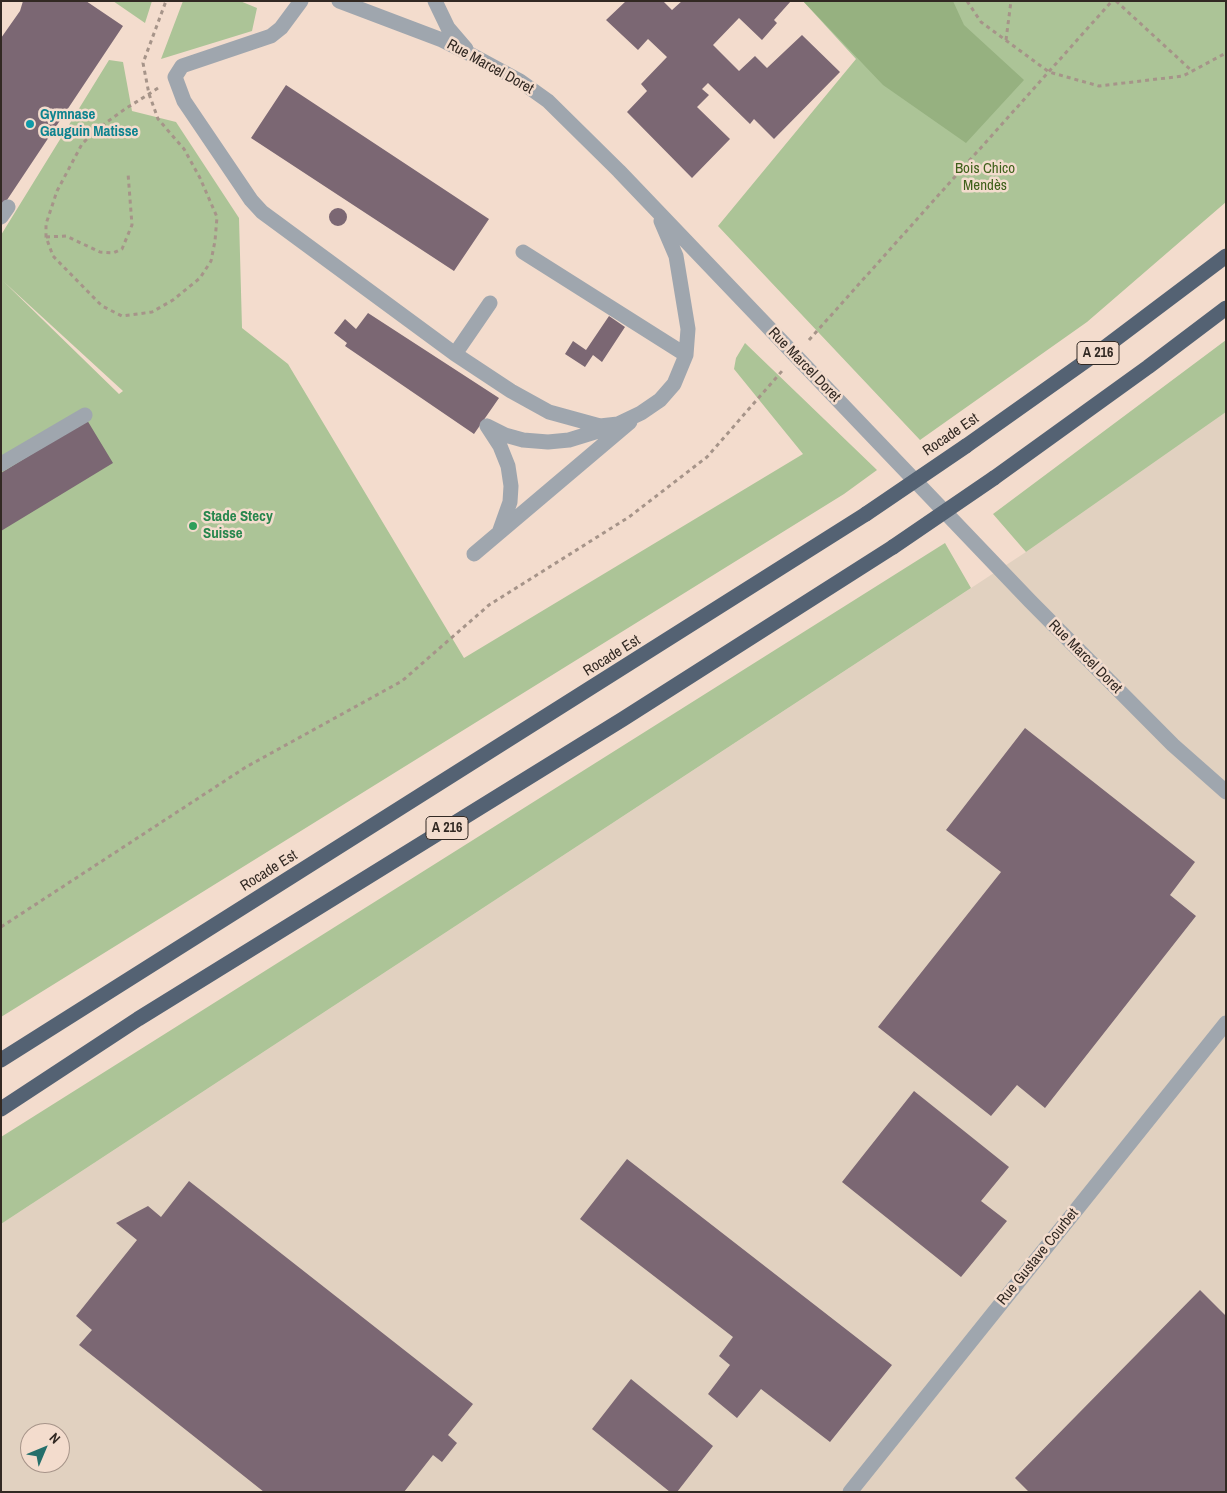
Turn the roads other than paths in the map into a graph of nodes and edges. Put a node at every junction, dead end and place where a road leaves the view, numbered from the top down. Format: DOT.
graph roads {
  1 [pos="301,1"];
  2 [pos="339,1"];
  3 [pos="435,1"];
  4 [pos="470,54"];
  5 [pos="656,210"];
  6 [pos="523,252"];
  7 [pos="1226,256"];
  8 [pos="490,302"];
  9 [pos="1226,308"];
  10 [pos="455,354"];
  11 [pos="686,355"];
  12 [pos="641,413"];
  13 [pos="85,414"];
  14 [pos="618,424"];
  15 [pos="1,464"];
  16 [pos="498,534"];
  17 [pos="474,554"];
  18 [pos="1226,792"];
  19 [pos="1226,1023"];
  20 [pos="1,1060"];
  21 [pos="1,1109"];
  22 [pos="850,1492"];
  1 -- 10 [label="street"];
  2 -- 4 [label="street, Rue Marcel Doret"];
  3 -- 4 [label="street"];
  4 -- 5 [label="street, Rue Marcel Doret"];
  5 -- 11 [label="street"];
  5 -- 18 [label="street, Rue Marcel Doret"];
  6 -- 11 [label="street"];
  7 -- 20 [label="highway, Rocade Est / A 216, bridge"];
  8 -- 10 [label="street"];
  9 -- 21 [label="highway, A 216, bridge"];
  10 -- 14 [label="street"];
  11 -- 12 [label="street"];
  12 -- 14 [label="street"];
  12 -- 16 [label="street"];
  13 -- 15 [label="street"];
  14 -- 16 [label="street"];
  16 -- 17 [label="street"];
  19 -- 22 [label="street, Rue Gustave Courbet"];
}
